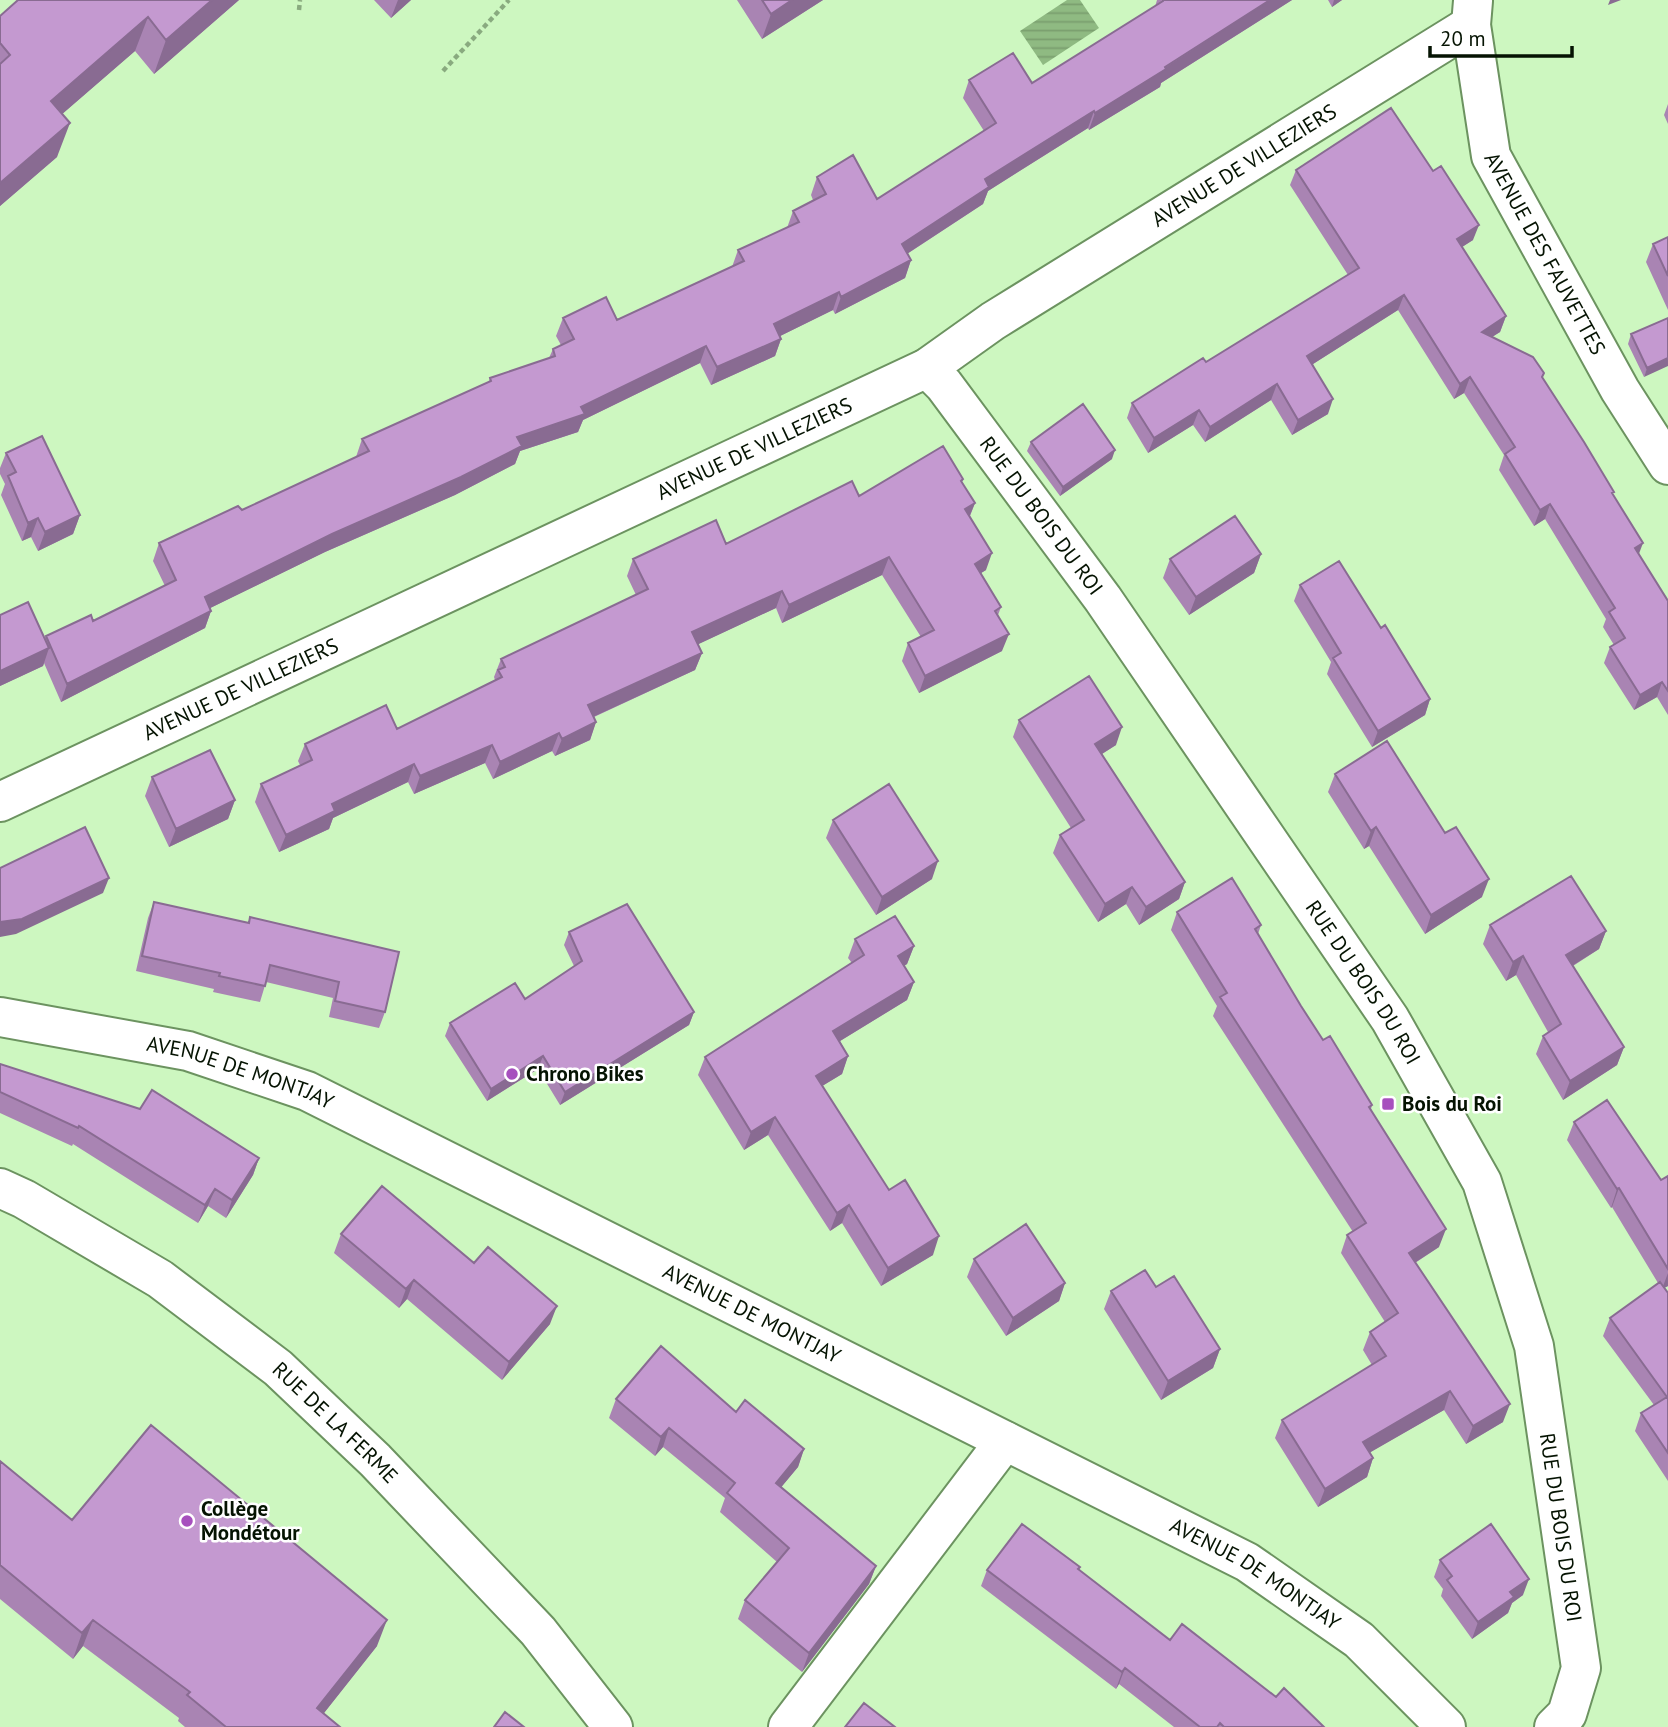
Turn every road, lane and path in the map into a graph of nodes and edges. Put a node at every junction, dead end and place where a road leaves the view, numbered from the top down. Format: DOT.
graph roads {
  1 [pos="300,0"];
  2 [pos="509,0"];
  3 [pos="299,10"];
  4 [pos="1472,12"];
  5 [pos="443,71"];
  6 [pos="927,368"];
  7 [pos="1668,465"];
  8 [pos="0,802"];
  9 [pos="0,1017"];
  10 [pos="0,1188"];
  11 [pos="1005,1441"];
  12 [pos="613,1727"];
  13 [pos="788,1727"];
  14 [pos="1446,1727"];
  15 [pos="1554,1727"];
  1 -- 3 [label="path"];
  2 -- 5 [label="path"];
  4 -- 6 [label="street, AVENUE DE VILLEZIERS"];
  4 -- 7 [label="street, AVENUE DES FAUVETTES"];
  6 -- 8 [label="street, AVENUE DE VILLEZIERS"];
  6 -- 15 [label="street, RUE DU BOIS DU ROI"];
  9 -- 11 [label="street, AVENUE DE MONTJAY"];
  10 -- 12 [label="street, RUE DE LA FERME"];
  11 -- 13 [label="street"];
  11 -- 14 [label="street, AVENUE DE MONTJAY"];
}
